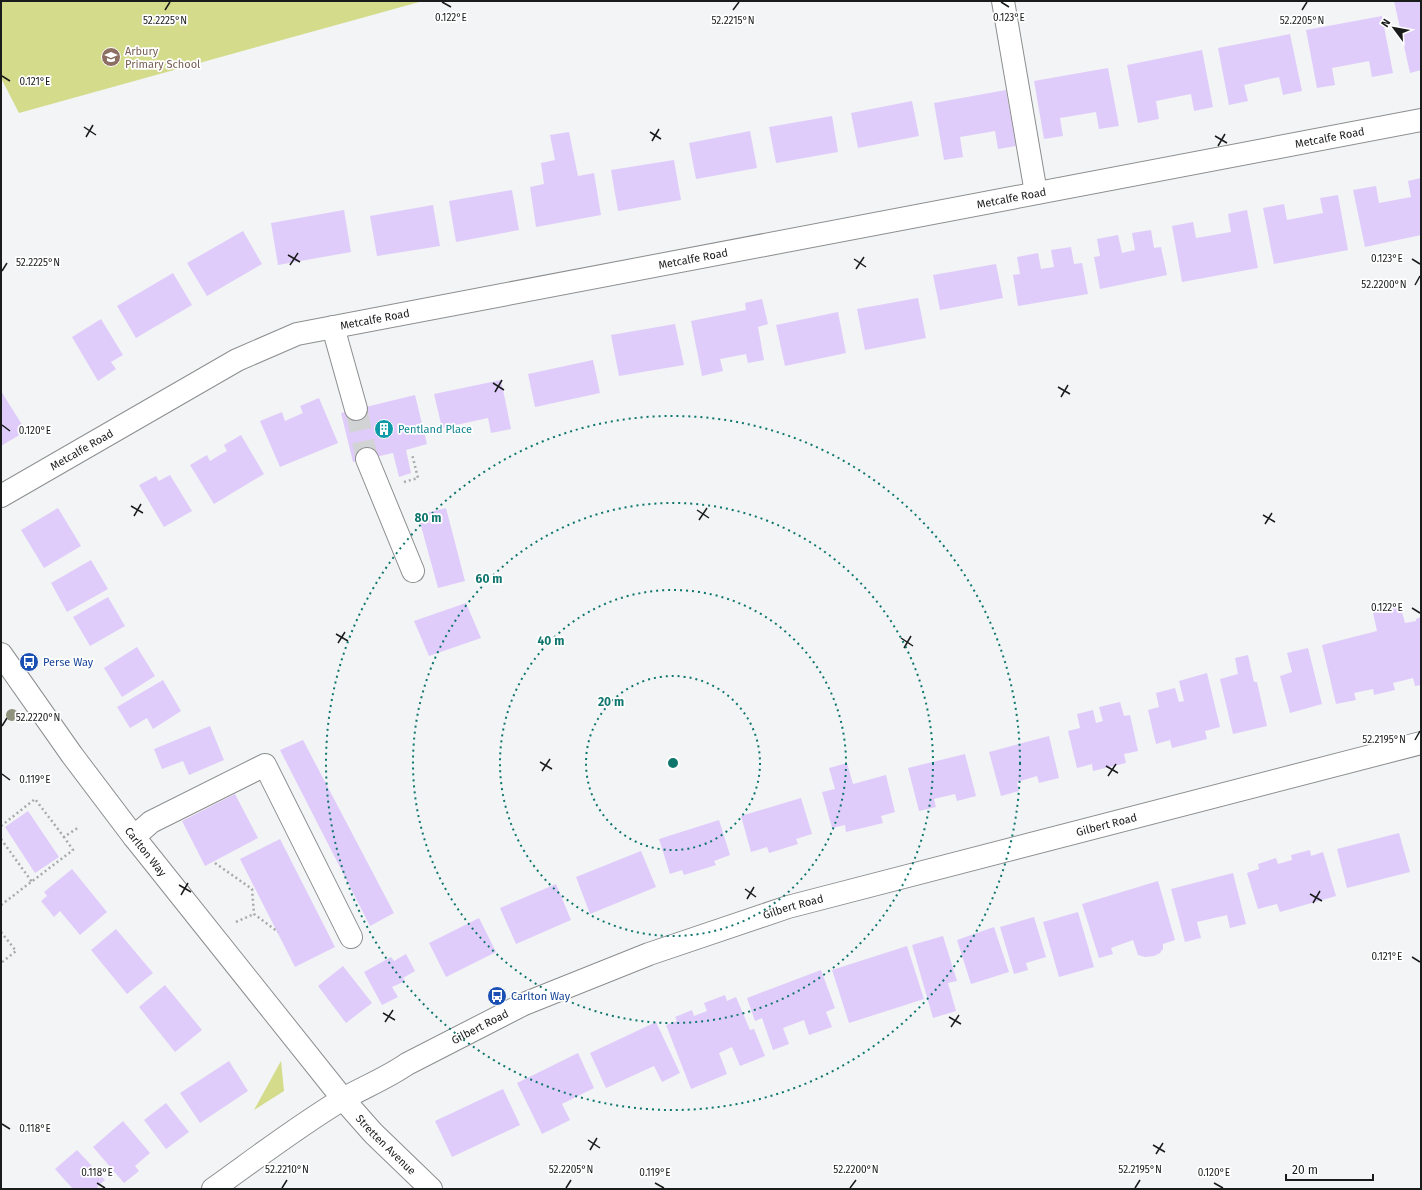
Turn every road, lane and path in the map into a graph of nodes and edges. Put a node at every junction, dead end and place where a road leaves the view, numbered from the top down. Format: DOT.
graph roads {
  1 [pos="1003,1"];
  2 [pos="1421,120"];
  3 [pos="1036,194"];
  4 [pos="332,327"];
  5 [pos="356,410"];
  6 [pos="367,459"];
  7 [pos="1,496"];
  8 [pos="413,571"];
  9 [pos="1,654"];
  10 [pos="1421,742"];
  11 [pos="1,826"];
  12 [pos="79,827"];
  13 [pos="64,837"];
  14 [pos="134,837"];
  15 [pos="1,839"];
  16 [pos="215,863"];
  17 [pos="32,882"];
  18 [pos="1,906"];
  19 [pos="254,914"];
  20 [pos="236,922"];
  21 [pos="1,932"];
  22 [pos="278,932"];
  23 [pos="351,937"];
  24 [pos="1,963"];
  25 [pos="343,1099"];
  26 [pos="212,1189"];
  27 [pos="431,1189"];
  1 -- 3 [label="street"];
  2 -- 3 [label="street, Metcalfe Road"];
  3 -- 4 [label="street, Metcalfe Road"];
  4 -- 5 [label="street"];
  4 -- 7 [label="street, Metcalfe Road"];
  6 -- 8 [label="street"];
  9 -- 14 [label="street, Carlton Way"];
  10 -- 25 [label="street, Gilbert Road"];
  11 -- 13 [label="path"];
  12 -- 13 [label="path"];
  13 -- 17 [label="path"];
  14 -- 23 [label="street"];
  14 -- 25 [label="street, Carlton Way"];
  15 -- 17 [label="path"];
  16 -- 19 [label="path"];
  17 -- 18 [label="path"];
  19 -- 20 [label="path"];
  19 -- 22 [label="path"];
  21 -- 24 [label="path"];
  25 -- 26 [label="street, Gilbert Road"];
  25 -- 27 [label="street, Stretten Avenue"];
}
